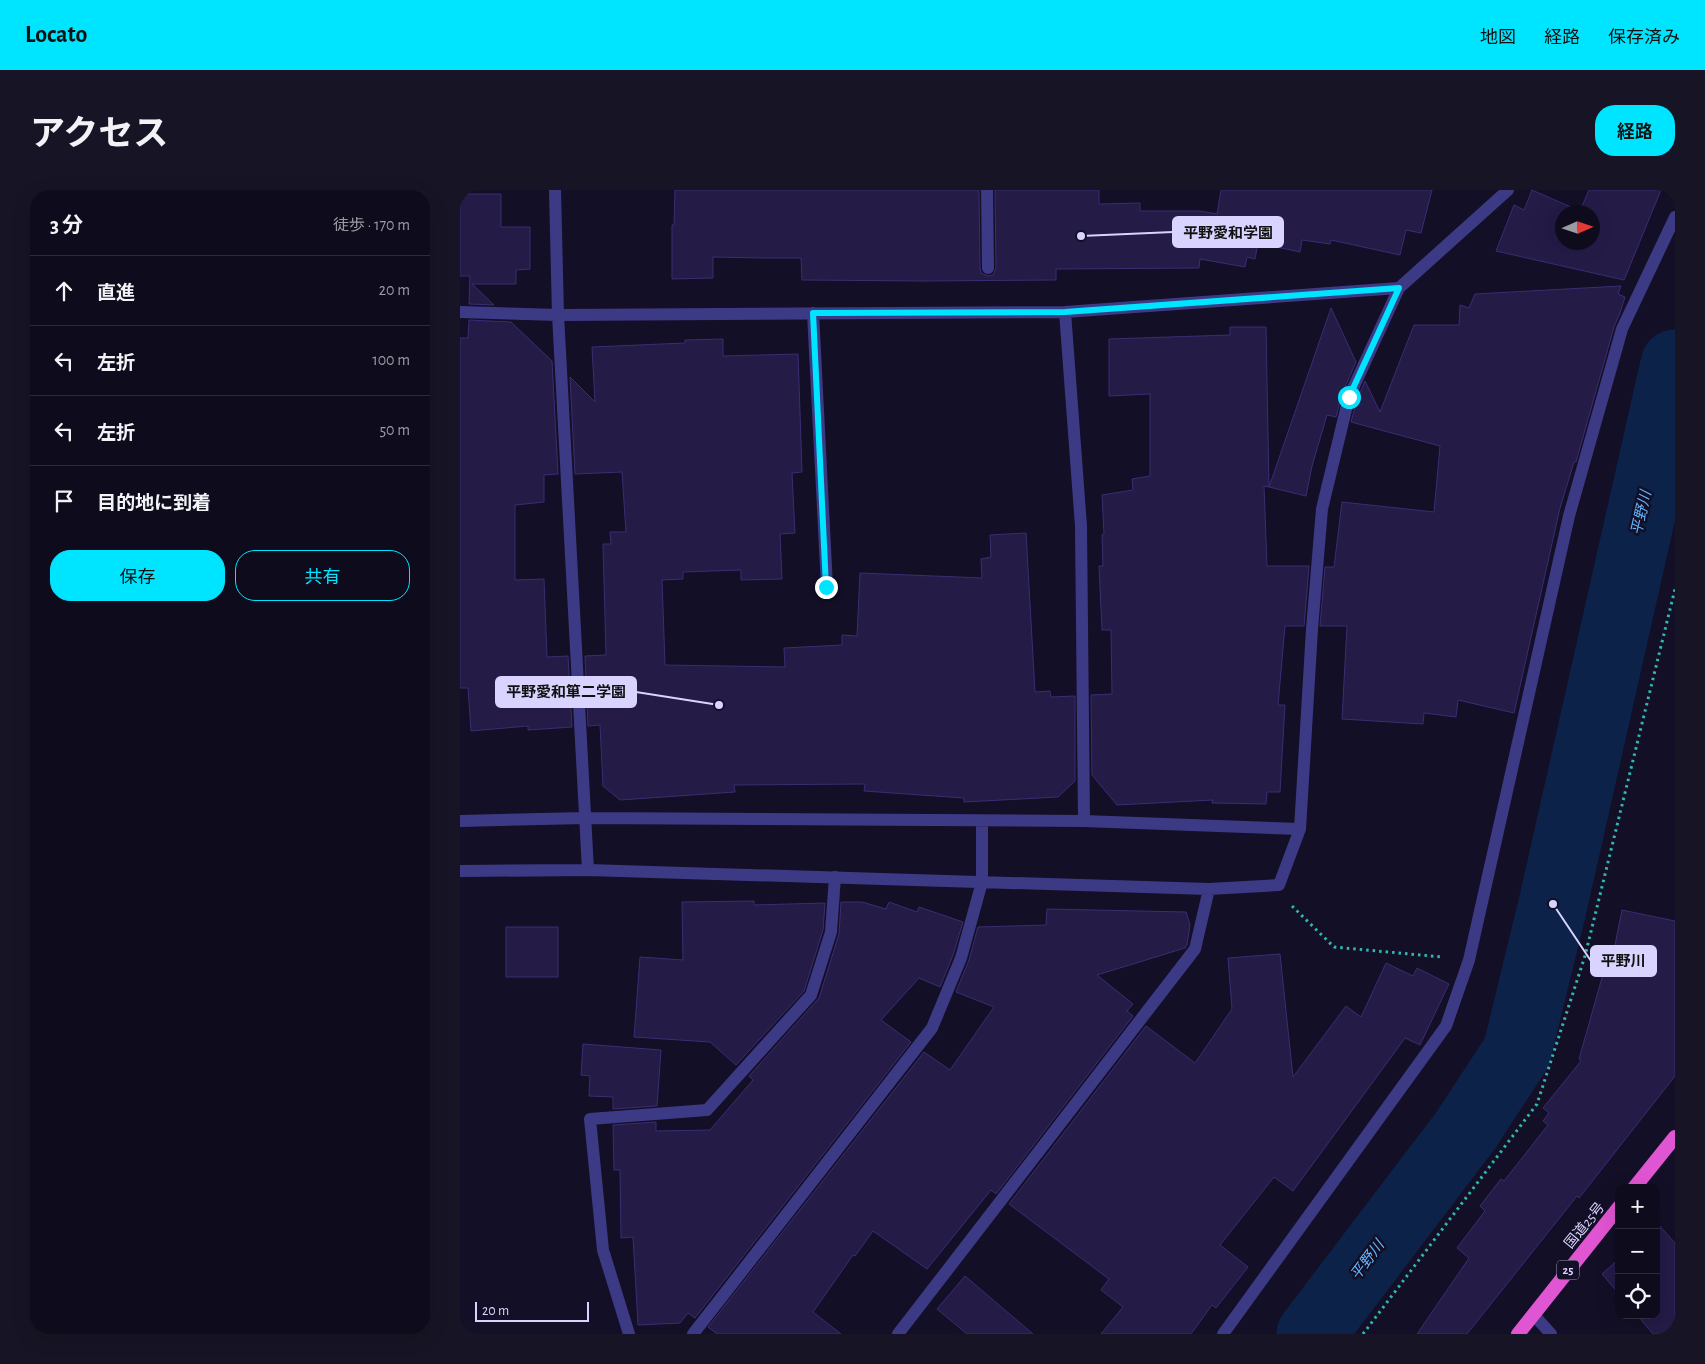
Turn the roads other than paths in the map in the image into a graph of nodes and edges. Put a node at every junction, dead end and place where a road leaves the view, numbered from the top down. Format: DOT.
graph roads {
  1 [pos="555,190"];
  2 [pos="987,190"];
  3 [pos="1508,190"];
  4 [pos="1675,217"];
  5 [pos="988,268"];
  6 [pos="1399,288"];
  7 [pos="460,312"];
  8 [pos="1065,312"];
  9 [pos="813,313"];
  10 [pos="558,314"];
  11 [pos="826,587"];
  12 [pos="586,818"];
  13 [pos="460,821"];
  14 [pos="982,821"];
  15 [pos="1084,821"];
  16 [pos="1300,829"];
  17 [pos="588,870"];
  18 [pos="460,871"];
  19 [pos="835,877"];
  20 [pos="982,882"];
  21 [pos="1209,889"];
  22 [pos="1675,1137"];
  23 [pos="1637,1184"];
  24 [pos="1615,1212"];
  25 [pos="1534,1314"];
  26 [pos="629,1334"];
  27 [pos="693,1334"];
  28 [pos="898,1334"];
  29 [pos="1223,1334"];
  30 [pos="1518,1334"];
  31 [pos="1551,1334"];
  1 -- 10 [label="street"];
  2 -- 5 [label="street"];
  3 -- 6 [label="street"];
  4 -- 29 [label="street"];
  6 -- 8 [label="street"];
  6 -- 16 [label="street"];
  7 -- 10 [label="street"];
  8 -- 9 [label="street"];
  8 -- 15 [label="street"];
  9 -- 10 [label="street"];
  9 -- 11 [label="street"];
  10 -- 12 [label="street"];
  12 -- 13 [label="street"];
  12 -- 14 [label="street"];
  12 -- 17 [label="street"];
  14 -- 15 [label="street"];
  14 -- 20 [label="street"];
  15 -- 16 [label="street"];
  16 -- 21 [label="street"];
  17 -- 18 [label="street"];
  17 -- 19 [label="street"];
  19 -- 20 [label="street"];
  19 -- 26 [label="street"];
  20 -- 21 [label="street"];
  20 -- 27 [label="street"];
  21 -- 28 [label="street"];
  22 -- 23 [label="highway"];
  24 -- 25 [label="highway, 国道25号 / 25"];
  25 -- 30 [label="highway, 国道25号 / 25"];
  25 -- 31 [label="street"];
}
